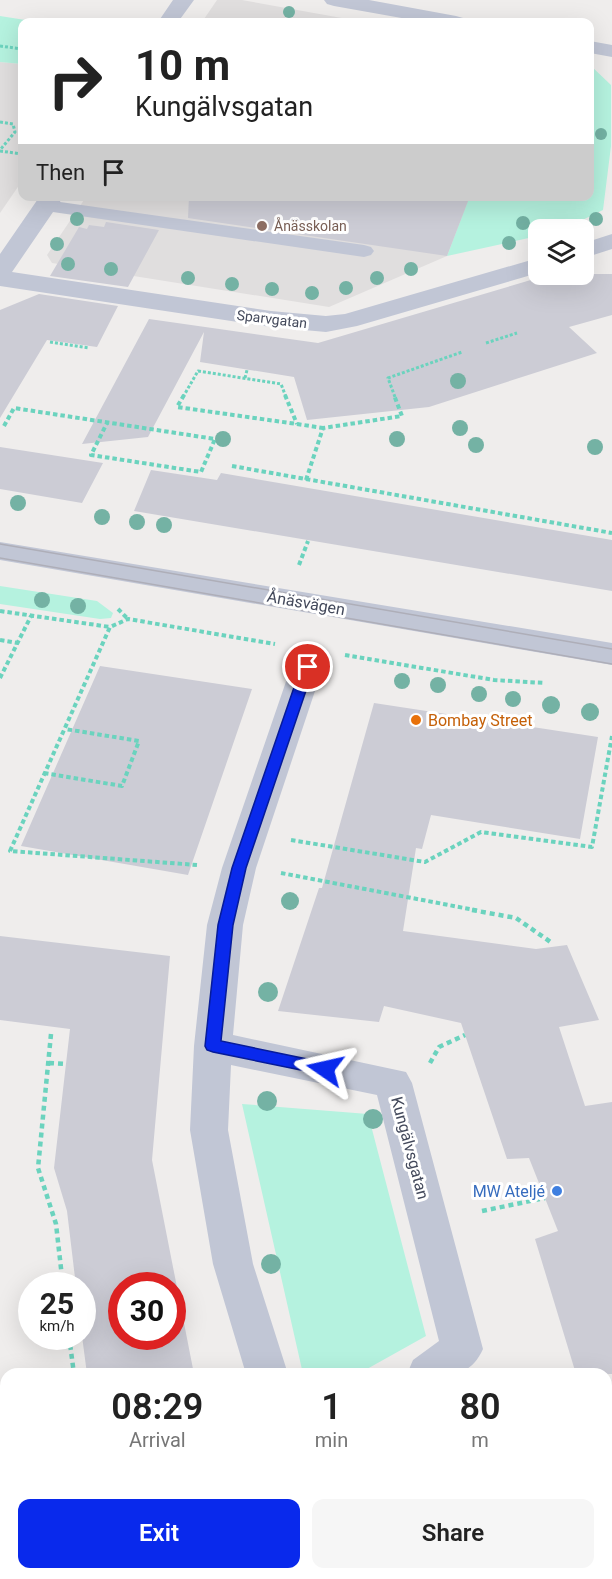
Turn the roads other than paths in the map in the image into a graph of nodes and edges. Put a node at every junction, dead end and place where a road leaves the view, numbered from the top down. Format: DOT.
graph roads {
  1 [pos="184,0"];
  2 [pos="334,0"];
  3 [pos="171,18"];
  4 [pos="434,18"];
  5 [pos="594,48"];
  6 [pos="612,51"];
  7 [pos="49,201"];
  8 [pos="612,241"];
  9 [pos="594,247"];
  10 [pos="364,251"];
  11 [pos="528,268"];
  12 [pos="0,272"];
  13 [pos="0,278"];
  14 [pos="0,551"];
  15 [pos="612,654"];
  16 [pos="308,667"];
  17 [pos="213,1046"];
  18 [pos="265,1368"];
  19 [pos="436,1368"];
  1 -- 3 [label="street"];
  2 -- 4 [label="street"];
  5 -- 6 [label="street"];
  7 -- 10 [label="lane"];
  7 -- 12 [label="street"];
  8 -- 9 [label="street"];
  11 -- 13 [label="street, Sparvgatan"];
  14 -- 15 [label="street, Ånäsvägen"];
  16 -- 17 [label="street"];
  17 -- 18 [label="street"];
  17 -- 19 [label="street, Kungälvsgatan"];
}
